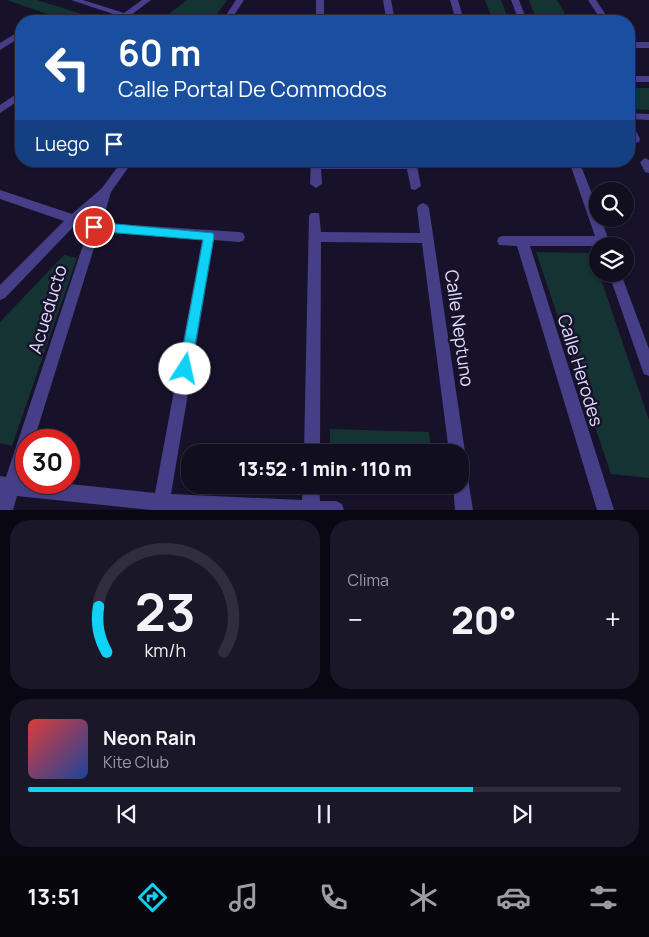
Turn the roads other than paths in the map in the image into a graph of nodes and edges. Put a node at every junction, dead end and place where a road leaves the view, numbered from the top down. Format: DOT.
graph roads {
  1 [pos="75,0"];
  2 [pos="147,0"];
  3 [pos="240,0"];
  4 [pos="320,0"];
  5 [pos="387,0"];
  6 [pos="454,0"];
  7 [pos="515,0"];
  8 [pos="592,0"];
  9 [pos="112,15"];
  10 [pos="127,15"];
  11 [pos="230,15"];
  12 [pos="320,15"];
  13 [pos="390,15"];
  14 [pos="458,15"];
  15 [pos="521,15"];
  16 [pos="602,15"];
  17 [pos="15,38"];
  18 [pos="635,45"];
  19 [pos="649,45"];
  20 [pos="0,47"];
  21 [pos="635,79"];
  22 [pos="649,79"];
  23 [pos="15,98"];
  24 [pos="1,108"];
  25 [pos="635,116"];
  26 [pos="649,117"];
  27 [pos="124,167"];
  28 [pos="316,167"];
  29 [pos="413,167"];
  30 [pos="576,167"];
  31 [pos="316,184"];
  32 [pos="415,186"];
  33 [pos="106,191"];
  34 [pos="0,194"];
  35 [pos="423,208"];
  36 [pos="315,216"];
  37 [pos="72,221"];
  38 [pos="94,227"];
  39 [pos="209,236"];
  40 [pos="315,237"];
  41 [pos="601,237"];
  42 [pos="239,238"];
  43 [pos="427,238"];
  44 [pos="503,240"];
  45 [pos="522,241"];
  46 [pos="589,243"];
  47 [pos="618,282"];
  48 [pos="0,294"];
  49 [pos="649,369"];
  50 [pos="30,429"];
  51 [pos="312,444"];
  52 [pos="456,444"];
  53 [pos="15,465"];
  54 [pos="6,486"];
  55 [pos="311,494"];
  56 [pos="462,494"];
  57 [pos="161,506"];
  58 [pos="311,509"];
  59 [pos="4,510"];
  60 [pos="336,510"];
  61 [pos="464,510"];
  62 [pos="606,510"];
  1 -- 9 [label="street"];
  2 -- 10 [label="street"];
  3 -- 11 [label="street"];
  4 -- 12 [label="street"];
  5 -- 13 [label="street"];
  6 -- 14 [label="street"];
  7 -- 15 [label="street"];
  8 -- 16 [label="street"];
  17 -- 20 [label="street"];
  18 -- 19 [label="street"];
  21 -- 22 [label="street"];
  23 -- 24 [label="street"];
  25 -- 26 [label="street"];
  27 -- 33 [label="street"];
  28 -- 31 [label="street"];
  29 -- 32 [label="street"];
  30 -- 41 [label="street"];
  33 -- 37 [label="street"];
  33 -- 38 [label="street, Acueducto"];
  34 -- 37 [label="street"];
  35 -- 43 [label="street, Calle Neptuno"];
  36 -- 40 [label="street"];
  37 -- 38 [label="street"];
  37 -- 48 [label="street"];
  38 -- 39 [label="street"];
  38 -- 50 [label="street, Acueducto"];
  39 -- 42 [label="street"];
  39 -- 57 [label="street"];
  40 -- 43 [label="street"];
  40 -- 51 [label="street"];
  43 -- 52 [label="street, Calle Neptuno"];
  44 -- 45 [label="street"];
  45 -- 46 [label="street"];
  45 -- 62 [label="street, Calle Herodes"];
  47 -- 49 [label="street"];
  53 -- 54 [label="street, Acueducto"];
  54 -- 57 [label="street"];
  54 -- 59 [label="street, Acueducto"];
  55 -- 58 [label="street"];
  56 -- 61 [label="street"];
  57 -- 58 [label="street"];
  58 -- 60 [label="street"];
}
